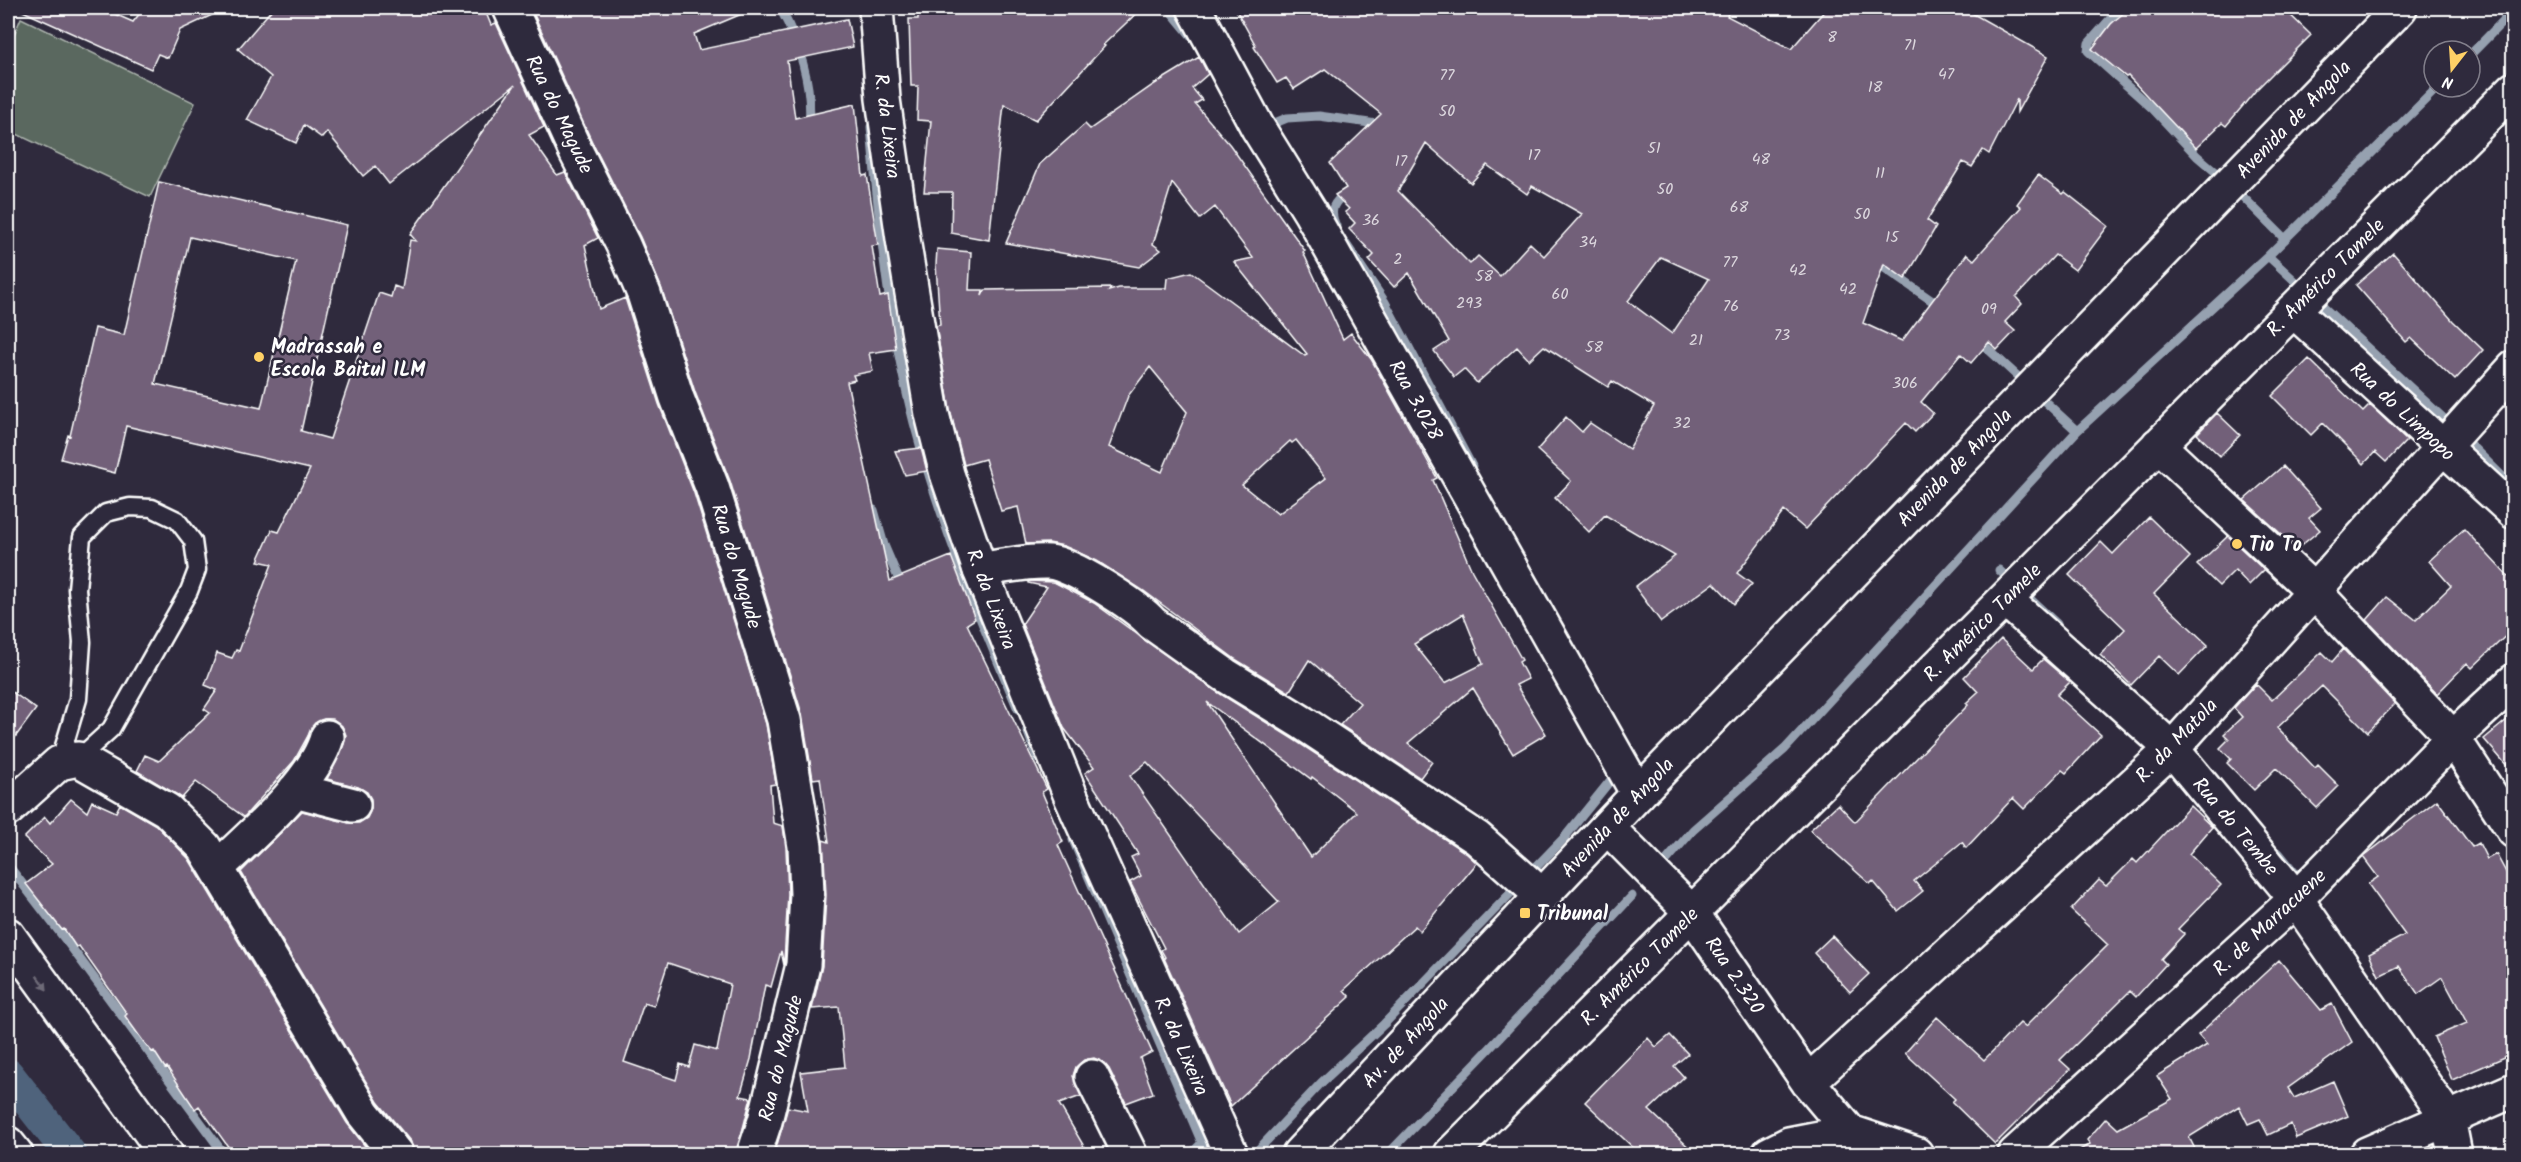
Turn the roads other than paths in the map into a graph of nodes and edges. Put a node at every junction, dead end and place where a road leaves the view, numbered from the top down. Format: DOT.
graph roads {
  1 [pos="510,8"];
  2 [pos="876,8"];
  3 [pos="1194,8"];
  4 [pos="2400,8"];
  5 [pos="2514,88"];
  6 [pos="2293,310"];
  7 [pos="2514,368"];
  8 [pos="2158,445"];
  9 [pos="2443,447"];
  10 [pos="2514,512"];
  11 [pos="980,570"];
  12 [pos="2314,591"];
  13 [pos="2005,599"];
  14 [pos="2514,681"];
  15 [pos="327,736"];
  16 [pos="2453,738"];
  17 [pos="2172,749"];
  18 [pos="68,761"];
  19 [pos="295,790"];
  20 [pos="1638,794"];
  21 [pos="353,805"];
  22 [pos="8,809"];
  23 [pos="1608,828"];
  24 [pos="2514,831"];
  25 [pos="217,868"];
  26 [pos="1541,897"];
  27 [pos="2296,899"];
  28 [pos="1692,913"];
  29 [pos="1512,930"];
  30 [pos="8,935"];
  31 [pos="1092,1077"];
  32 [pos="1808,1082"];
  33 [pos="2514,1090"];
  34 [pos="2448,1119"];
  35 [pos="1851,1132"];
  36 [pos="8,1144"];
  37 [pos="16,1155"];
  38 [pos="166,1155"];
  39 [pos="396,1155"];
  40 [pos="754,1155"];
  41 [pos="1130,1155"];
  42 [pos="1231,1155"];
  43 [pos="1299,1155"];
  44 [pos="1451,1155"];
  45 [pos="1769,1155"];
  46 [pos="1916,1155"];
  47 [pos="2015,1155"];
  48 [pos="2367,1155"];
  49 [pos="2455,1155"];
  1 -- 40 [label="street, Rua do Magude"];
  2 -- 11 [label="street, R. da Lixeira"];
  3 -- 20 [label="street, Rua 3.028"];
  4 -- 20 [label="street, Avenida de Angola"];
  5 -- 6 [label="street, R. Américo Tamele"];
  6 -- 8 [label="street, R. Américo Tamele"];
  6 -- 9 [label="street, Rua do Limpopo"];
  7 -- 9 [label="street, R. da Matola"];
  8 -- 12 [label="street"];
  8 -- 13 [label="street, R. Américo Tamele"];
  9 -- 10 [label="street, Rua do Limpopo"];
  9 -- 12 [label="street, R. da Matola"];
  11 -- 26 [label="street"];
  11 -- 42 [label="street, R. da Lixeira"];
  12 -- 16 [label="street"];
  12 -- 17 [label="street, R. da Matola"];
  13 -- 17 [label="street, Rua do Tembe"];
  13 -- 28 [label="street, R. Américo Tamele"];
  14 -- 16 [label="street, R. de Marracuene"];
  15 -- 19 [label="street"];
  16 -- 24 [label="street"];
  16 -- 27 [label="street, R. de Marracuene"];
  17 -- 27 [label="street, Rua do Tembe"];
  17 -- 32 [label="street, R. da Matola"];
  18 -- 18 [label="lane"];
  18 -- 22 [label="street"];
  18 -- 25 [label="street"];
  19 -- 21 [label="street"];
  19 -- 25 [label="street"];
  20 -- 23 [label="street, Avenida de Angola"];
  23 -- 26 [label="street, Avenida de Angola"];
  23 -- 28 [label="street, Rua 2.320"];
  25 -- 39 [label="street"];
  26 -- 29 [label="street, Avenida de Angola"];
  27 -- 34 [label="street, Rua do Tembe"];
  27 -- 47 [label="street, R. de Marracuene"];
  28 -- 32 [label="street, Rua 2.320"];
  28 -- 44 [label="street, R. Américo Tamele"];
  29 -- 43 [label="street, Av. de Angola"];
  30 -- 38 [label="street, one-way"];
  31 -- 41 [label="street"];
  32 -- 35 [label="street, Rua 2.320"];
  33 -- 34 [label="street"];
  34 -- 48 [label="street"];
  34 -- 49 [label="street"];
  35 -- 45 [label="street"];
  35 -- 46 [label="street"];
  36 -- 37 [label="street"];
}
